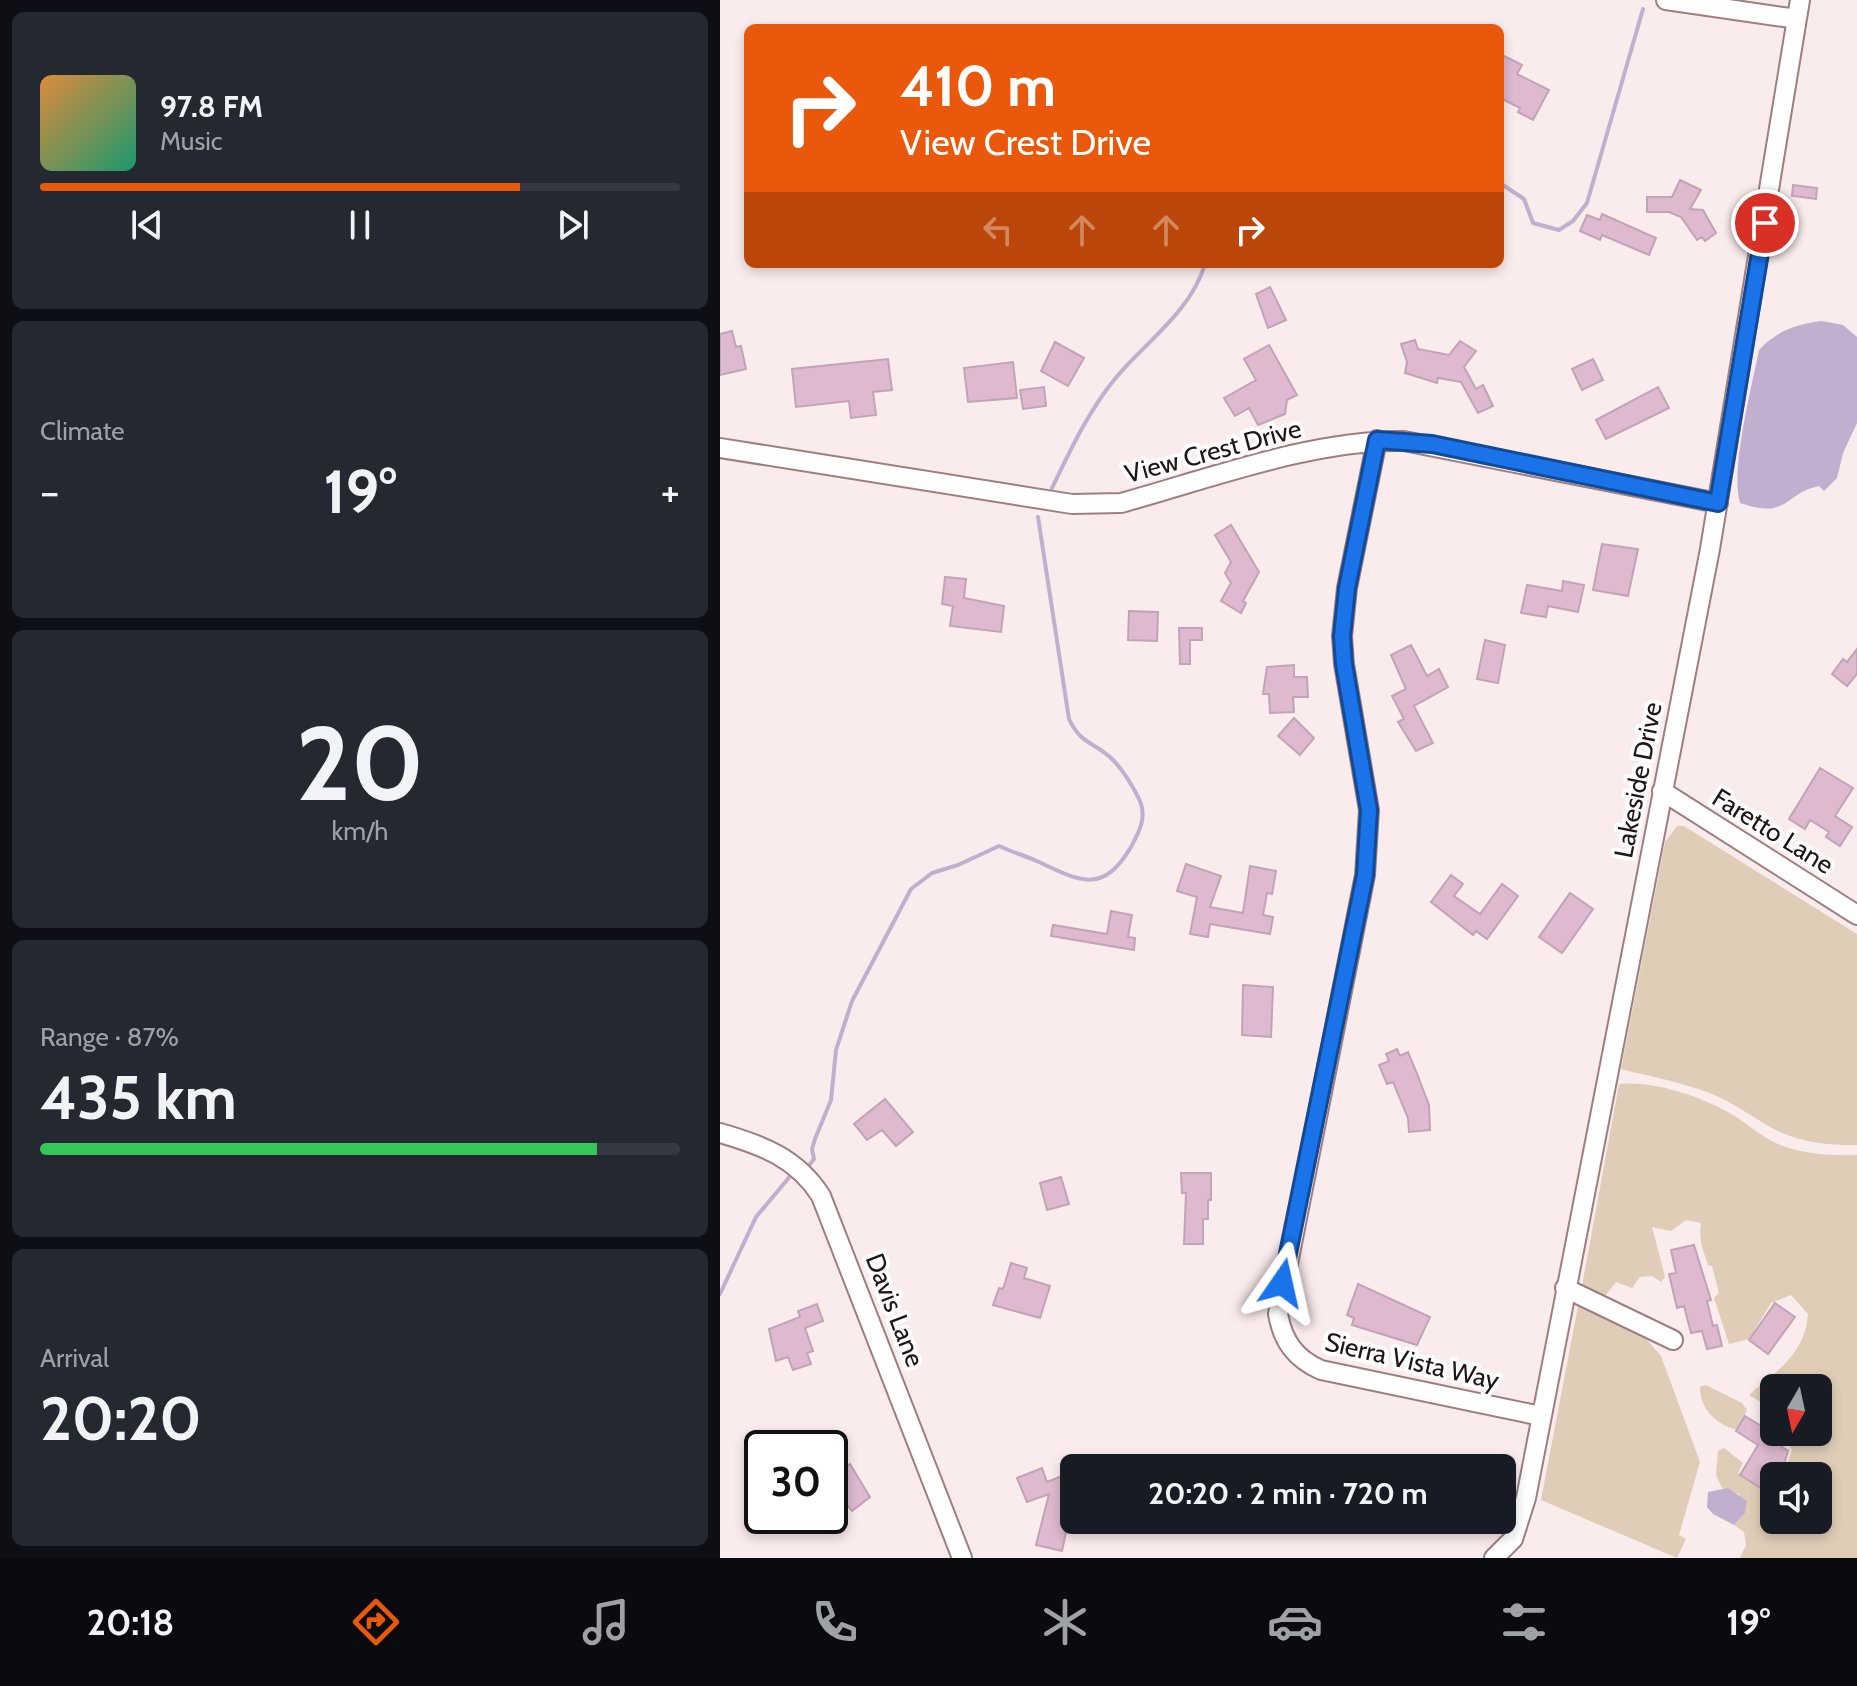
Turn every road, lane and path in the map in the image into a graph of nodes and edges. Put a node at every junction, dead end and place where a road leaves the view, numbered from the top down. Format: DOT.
graph roads {
  1 [pos="1666,0"];
  2 [pos="1800,0"];
  3 [pos="1797,19"];
  4 [pos="1377,440"];
  5 [pos="720,448"];
  6 [pos="1718,503"];
  7 [pos="1662,791"];
  8 [pos="1857,915"];
  9 [pos="720,1133"];
  10 [pos="1565,1288"];
  11 [pos="1673,1340"];
  12 [pos="1541,1416"];
  13 [pos="962,1558"];
  14 [pos="1494,1558"];
  1 -- 3 [label="street"];
  2 -- 3 [label="street, Lakeside Drive"];
  3 -- 6 [label="street, Lakeside Drive"];
  4 -- 5 [label="street, View Crest Drive"];
  4 -- 6 [label="street, View Crest Drive"];
  4 -- 12 [label="street, Sierra Vista Way"];
  6 -- 7 [label="street, Lakeside Drive"];
  7 -- 8 [label="street, Faretto Lane"];
  7 -- 10 [label="street, Lakeside Drive"];
  9 -- 13 [label="street, Davis Lane"];
  10 -- 11 [label="street"];
  10 -- 12 [label="street, Lakeside Drive"];
  12 -- 14 [label="street, Lakeside Drive"];
}
